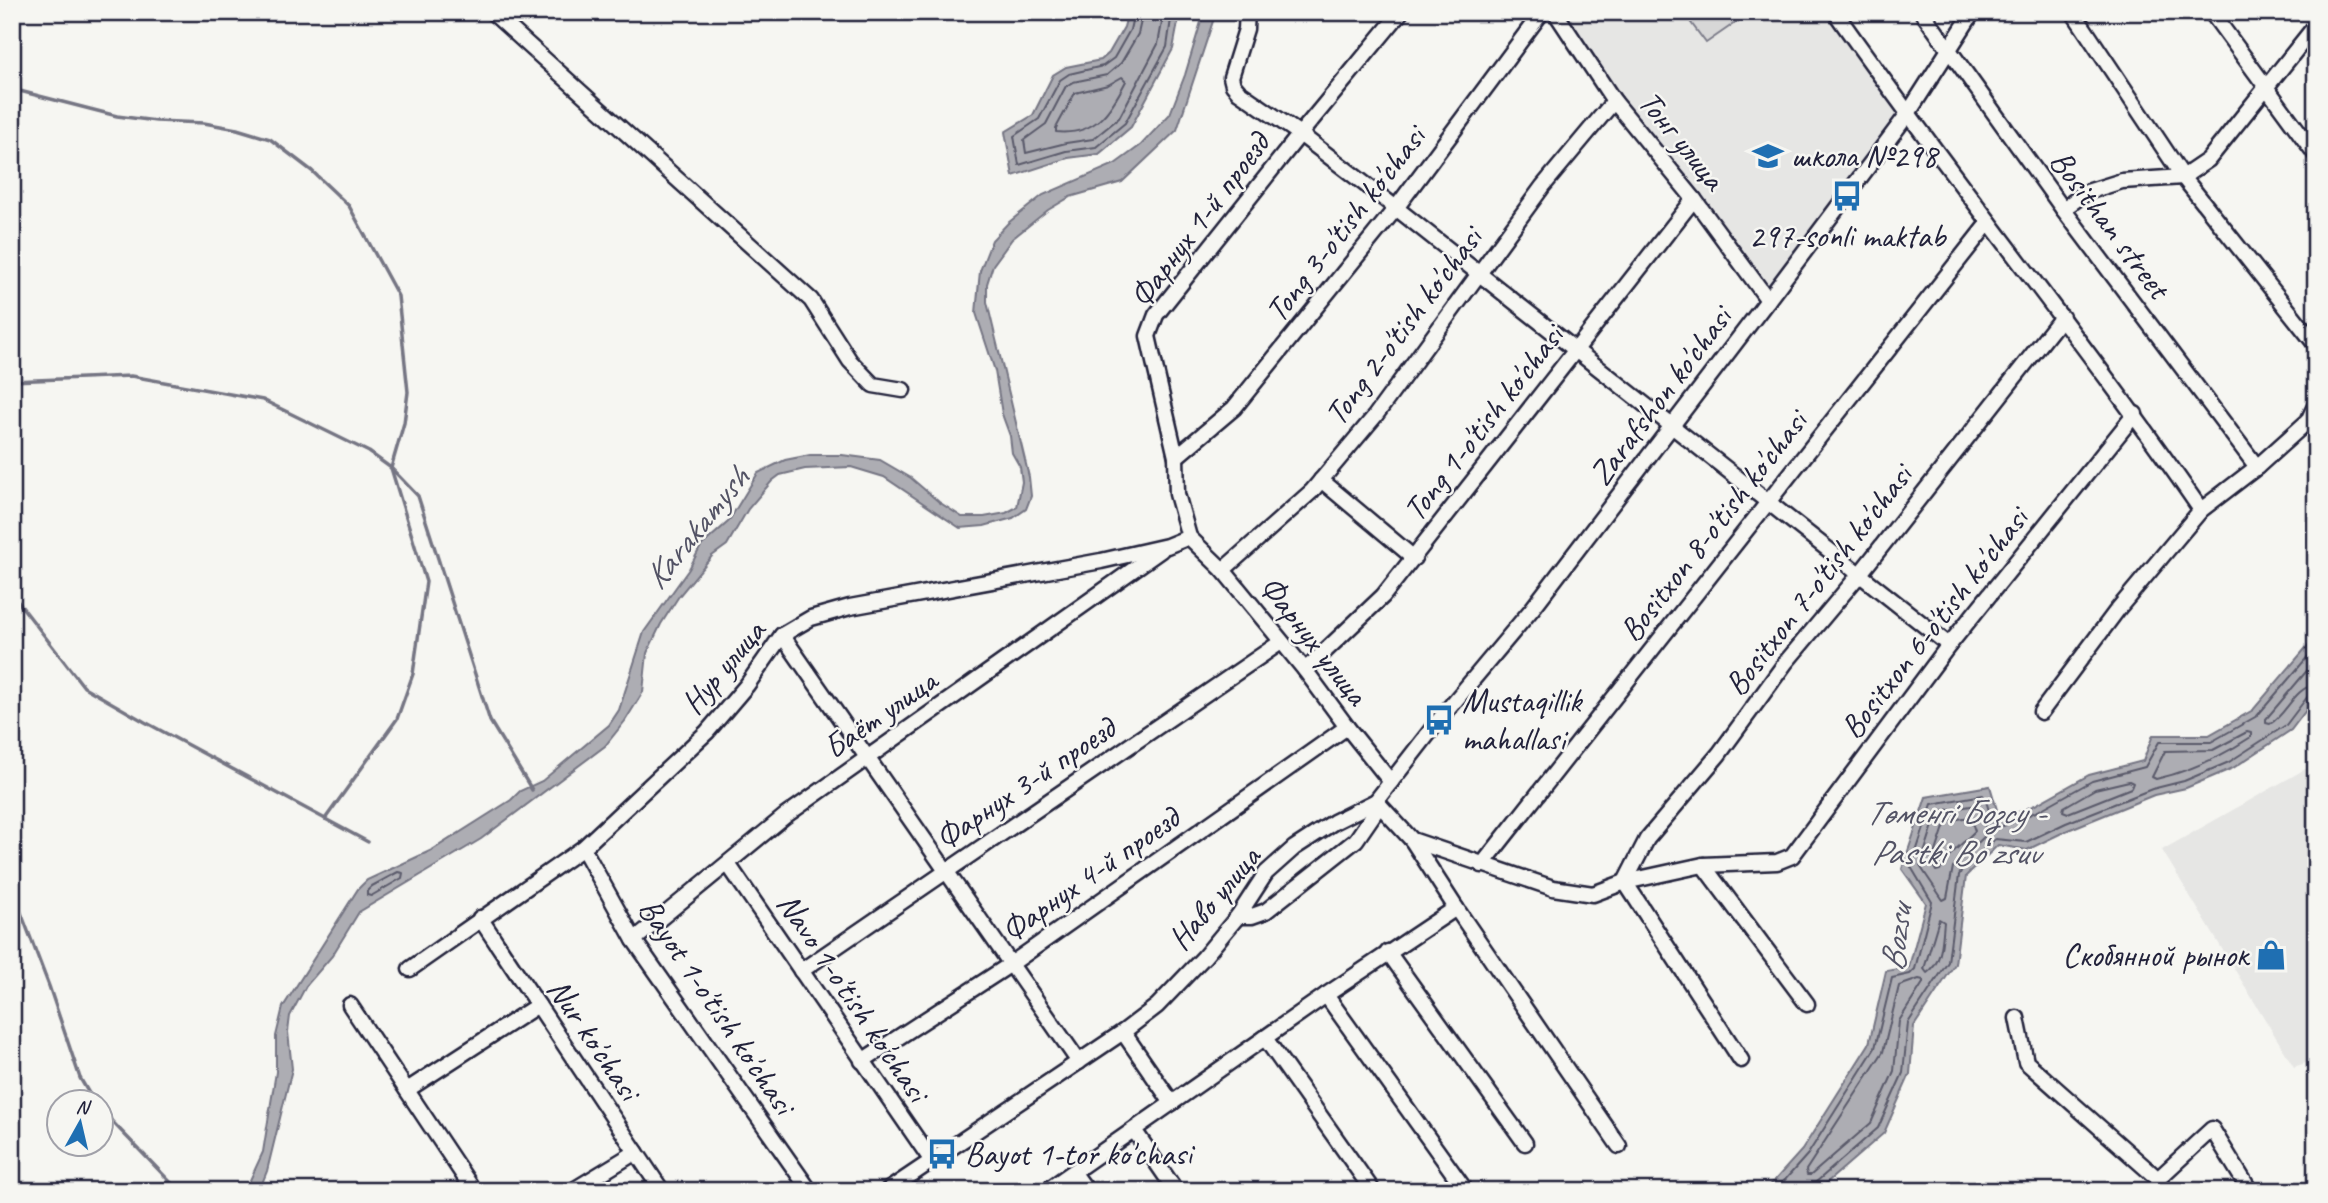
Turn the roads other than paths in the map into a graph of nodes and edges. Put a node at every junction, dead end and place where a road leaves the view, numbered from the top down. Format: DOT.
graph roads {
  1 [pos="492,12"];
  2 [pos="1247,12"];
  3 [pos="1401,12"];
  4 [pos="1542,12"];
  5 [pos="1555,12"];
  6 [pos="1835,12"];
  7 [pos="1922,12"];
  8 [pos="1973,12"];
  9 [pos="2073,12"];
  10 [pos="2211,12"];
  11 [pos="2316,25"];
  12 [pos="1949,52"];
  13 [pos="2266,85"];
  14 [pos="1614,101"];
  15 [pos="1907,115"];
  16 [pos="1300,134"];
  17 [pos="2316,155"];
  18 [pos="2183,177"];
  19 [pos="1694,199"];
  20 [pos="1396,208"];
  21 [pos="2063,209"];
  22 [pos="1989,222"];
  23 [pos="1477,274"];
  24 [pos="1768,300"];
  25 [pos="2062,317"];
  26 [pos="2316,345"];
  27 [pos="1574,350"];
  28 [pos="903,390"];
  29 [pos="2316,404"];
  30 [pos="2135,414"];
  31 [pos="1672,426"];
  32 [pos="1176,457"];
  33 [pos="2257,467"];
  34 [pos="1321,480"];
  35 [pos="1768,503"];
  36 [pos="2201,510"];
  37 [pos="1189,537"];
  38 [pos="1167,546"];
  39 [pos="1414,558"];
  40 [pos="1223,570"];
  41 [pos="1859,575"];
  42 [pos="782,635"];
  43 [pos="1281,642"];
  44 [pos="1949,645"];
  45 [pos="1305,670"];
  46 [pos="2041,712"];
  47 [pos="1346,727"];
  48 [pos="869,756"];
  49 [pos="1391,782"];
  50 [pos="1378,803"];
  51 [pos="1412,840"];
  52 [pos="583,848"];
  53 [pos="728,864"];
  54 [pos="1482,865"];
  55 [pos="1703,865"];
  56 [pos="947,871"];
  57 [pos="1625,883"];
  58 [pos="1456,908"];
  59 [pos="1238,916"];
  60 [pos="480,918"];
  61 [pos="634,940"];
  62 [pos="1388,952"];
  63 [pos="1011,964"];
  64 [pos="410,968"];
  65 [pos="801,971"];
  66 [pos="1326,995"];
  67 [pos="538,1004"];
  68 [pos="1807,1004"];
  69 [pos="351,1005"];
  70 [pos="2017,1018"];
  71 [pos="1123,1032"];
  72 [pos="1265,1038"];
  73 [pos="1741,1060"];
  74 [pos="862,1061"];
  75 [pos="1079,1062"];
  76 [pos="407,1090"];
  77 [pos="1172,1103"];
  78 [pos="1134,1130"];
  79 [pos="1525,1143"];
  80 [pos="1619,1146"];
  81 [pos="636,1152"];
  82 [pos="932,1161"];
  83 [pos="1074,1173"];
  84 [pos="474,1191"];
  85 [pos="572,1191"];
  86 [pos="662,1191"];
  87 [pos="810,1191"];
  88 [pos="887,1191"];
  89 [pos="1046,1191"];
  90 [pos="1087,1191"];
  91 [pos="1176,1191"];
  92 [pos="1373,1191"];
  93 [pos="1466,1191"];
  94 [pos="2250,1191"];
  1 -- 28 [label="street"];
  2 -- 16 [label="street"];
  3 -- 16 [label="street, Фарнух 1-й проезд"];
  4 -- 20 [label="street, Tong 3-o'tish ko'chasi"];
  5 -- 14 [label="street, Тонг улица"];
  6 -- 15 [label="street"];
  7 -- 12 [label="street, Bosithan street"];
  8 -- 12 [label="street, Zarafshon ko'chasi"];
  9 -- 18 [label="street"];
  10 -- 13 [label="street"];
  11 -- 13 [label="street"];
  12 -- 15 [label="street, Zarafshon ko'chasi"];
  12 -- 21 [label="street, Bosithan street"];
  13 -- 17 [label="street"];
  13 -- 18 [label="street"];
  14 -- 19 [label="street, Тонг улица"];
  14 -- 23 [label="street, Tong 2-o'tish ko'chasi"];
  15 -- 22 [label="street"];
  15 -- 24 [label="street, Zarafshon ko'chasi"];
  16 -- 20 [label="street"];
  16 -- 32 [label="street, Фарнух 1-й проезд"];
  18 -- 21 [label="street"];
  18 -- 26 [label="street"];
  19 -- 24 [label="street, Тонг улица"];
  19 -- 27 [label="street, Tong 1-o'tish ko'chasi"];
  20 -- 23 [label="street"];
  20 -- 32 [label="street, Tong 3-o'tish ko'chasi"];
  21 -- 33 [label="street, Bosithan street"];
  22 -- 25 [label="street"];
  22 -- 35 [label="street, Bositxon 8-o'tish ko'chasi"];
  23 -- 27 [label="street"];
  23 -- 34 [label="street, Tong 2-o'tish ko'chasi"];
  24 -- 31 [label="street, Zarafshon ko'chasi"];
  25 -- 30 [label="street"];
  25 -- 41 [label="street, Bositxon 7-o'tish ko'chasi"];
  27 -- 31 [label="street"];
  27 -- 39 [label="street, Tong 1-o'tish ko'chasi"];
  29 -- 33 [label="street"];
  30 -- 36 [label="street"];
  30 -- 44 [label="street, Bositxon 6-o'tish ko'chasi"];
  31 -- 35 [label="street"];
  31 -- 49 [label="street, Zarafshon ko'chasi"];
  32 -- 37 [label="street, Фарнух 1-й проезд"];
  33 -- 36 [label="street"];
  34 -- 39 [label="street"];
  34 -- 40 [label="street, Tong 2-o'tish ko'chasi"];
  35 -- 41 [label="street"];
  35 -- 54 [label="street, Bositxon 8-o'tish ko'chasi"];
  36 -- 46 [label="street"];
  37 -- 38 [label="street, Нур улица"];
  37 -- 40 [label="street, Фарнух улица"];
  38 -- 42 [label="street, Нур улица"];
  38 -- 48 [label="street, Баёт улица"];
  39 -- 45 [label="street, Tong 1-o'tish ko'chasi"];
  40 -- 43 [label="street, Фарнух улица"];
  41 -- 44 [label="street"];
  41 -- 57 [label="street, Bositxon 7-o'tish ko'chasi"];
  42 -- 48 [label="street"];
  42 -- 52 [label="street, Нур улица"];
  43 -- 45 [label="street, Фарнух улица"];
  43 -- 56 [label="street, Фарнух 3-й проезд"];
  44 -- 55 [label="street, Bositxon 6-o'tish ko'chasi"];
  45 -- 47 [label="street, Фарнух улица"];
  47 -- 49 [label="street, Фарнух улица"];
  47 -- 63 [label="street, Фарнух 4-й проезд"];
  48 -- 53 [label="street, Баёт улица"];
  48 -- 56 [label="street"];
  49 -- 50 [label="street, Zarafshon ko'chasi"];
  50 -- 51 [label="street"];
  50 -- 59 [label="street, Наво улица"];
  50 -- 59 [label="street, Zarafshon ko'chasi"];
  51 -- 54 [label="street"];
  51 -- 58 [label="street"];
  52 -- 60 [label="street, Нур улица"];
  52 -- 61 [label="street, Bayot 1-o'tish ko'chasi"];
  53 -- 61 [label="street, Баёт улица"];
  53 -- 65 [label="street, Navo 1-o'tish ko'chasi"];
  54 -- 57 [label="street"];
  55 -- 57 [label="street"];
  55 -- 68 [label="street"];
  56 -- 63 [label="street"];
  56 -- 65 [label="street, Фарнух 3-й проезд"];
  57 -- 73 [label="street"];
  58 -- 62 [label="street"];
  58 -- 80 [label="street"];
  59 -- 71 [label="street, Наво улица"];
  60 -- 64 [label="street, Нур улица"];
  60 -- 67 [label="street, Nur ko'chasi"];
  61 -- 87 [label="street, Bayot 1-o'tish ko'chasi"];
  62 -- 66 [label="street"];
  62 -- 79 [label="street"];
  63 -- 74 [label="street, Фарнух 4-й проезд"];
  63 -- 75 [label="street"];
  65 -- 74 [label="street, Navo 1-o'tish ko'chasi"];
  66 -- 72 [label="street"];
  66 -- 93 [label="street"];
  67 -- 76 [label="street"];
  67 -- 81 [label="street, Nur ko'chasi"];
  69 -- 76 [label="street"];
  70 -- 94 [label="street"];
  71 -- 75 [label="street, Наво улица"];
  71 -- 77 [label="street"];
  72 -- 77 [label="street"];
  72 -- 92 [label="street"];
  74 -- 82 [label="street, Navo 1-o'tish ko'chasi"];
  75 -- 82 [label="street, Наво улица"];
  76 -- 84 [label="street"];
  77 -- 78 [label="street"];
  78 -- 83 [label="street"];
  78 -- 91 [label="street"];
  81 -- 85 [label="street"];
  81 -- 86 [label="street, Nur ko'chasi"];
  82 -- 88 [label="street, Наво улица"];
  83 -- 89 [label="street"];
  83 -- 90 [label="street"];
}
